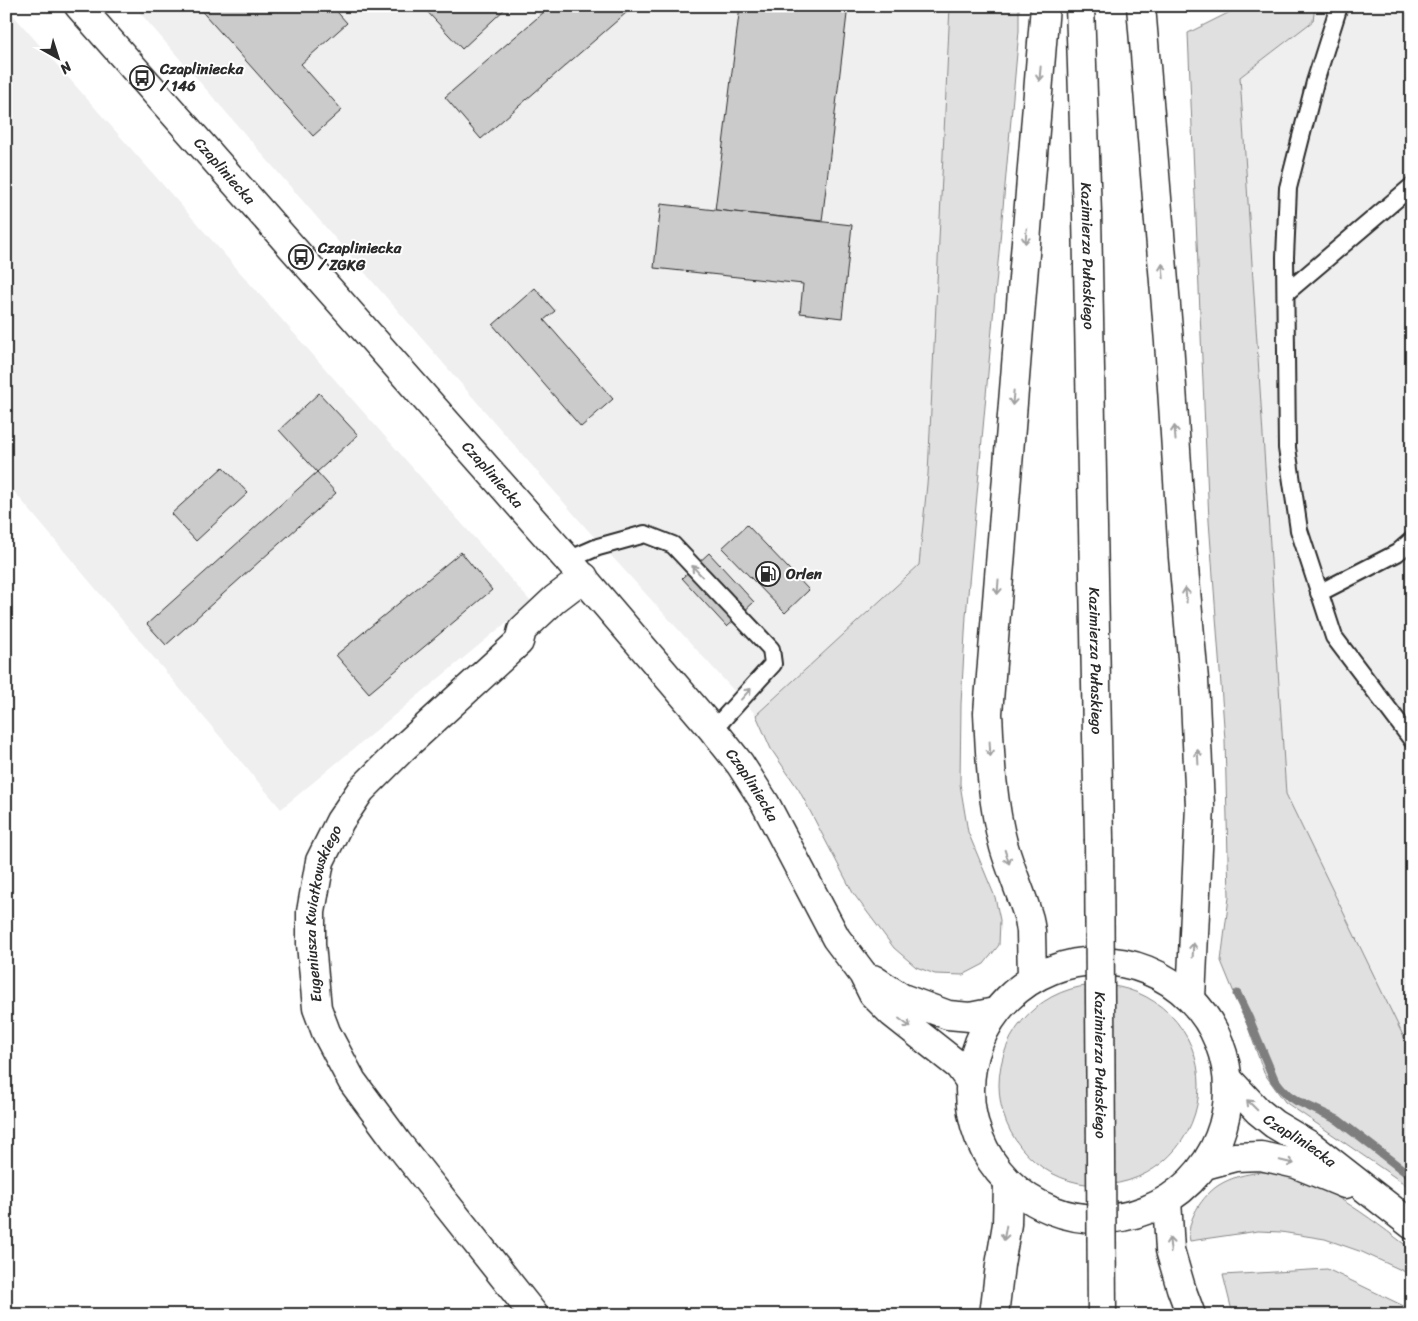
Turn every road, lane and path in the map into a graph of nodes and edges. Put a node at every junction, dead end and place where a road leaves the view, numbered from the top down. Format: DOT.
graph roads {
  1 [pos="79,6"];
  2 [pos="1045,6"];
  3 [pos="1080,6"];
  4 [pos="1141,6"];
  5 [pos="1339,6"];
  6 [pos="1412,186"];
  7 [pos="1286,294"];
  8 [pos="1412,540"];
  9 [pos="576,568"];
  10 [pos="1319,593"];
  11 [pos="714,730"];
  12 [pos="1412,740"];
  13 [pos="863,974"];
  14 [pos="1032,978"];
  15 [pos="1191,998"];
  16 [pos="994,1012"];
  17 [pos="1228,1079"];
  18 [pos="969,1080"];
  19 [pos="1205,1165"];
  20 [pos="1008,1184"];
  21 [pos="1375,1197"];
  22 [pos="1167,1200"];
  23 [pos="1412,1225"];
  24 [pos="534,1315"];
  25 [pos="994,1315"];
  26 [pos="1102,1315"];
  27 [pos="1191,1315"];
  1 -- 9 [label="main road, Czapliniecka"];
  2 -- 14 [label="main road, one-way"];
  3 -- 26 [label="main road, Kazimierza Pułaskiego, bridge"];
  15 -- 4 [label="main road, one-way"];
  5 -- 7 [label="lane"];
  6 -- 7 [label="lane"];
  7 -- 10 [label="lane"];
  8 -- 10 [label="lane"];
  9 -- 11 [label="main road, Czapliniecka"];
  11 -- 9 [label="lane, one-way"];
  9 -- 24 [label="main road, Eugeniusza Kwiatkowskiego"];
  10 -- 12 [label="lane"];
  11 -- 13 [label="main road, Czapliniecka"];
  13 -- 16 [label="main road, Czapliniecka"];
  13 -- 18 [label="main road, Czapliniecka, one-way"];
  14 -- 15 [label="main road"];
  14 -- 16 [label="main road"];
  15 -- 17 [label="main road"];
  16 -- 18 [label="main road"];
  17 -- 19 [label="main road"];
  21 -- 17 [label="main road, Czapliniecka, one-way"];
  18 -- 20 [label="main road"];
  19 -- 21 [label="main road, Czapliniecka, one-way"];
  19 -- 22 [label="main road"];
  20 -- 22 [label="main road"];
  20 -- 25 [label="main road, one-way"];
  21 -- 23 [label="main road, Czapliniecka"];
  27 -- 22 [label="main road, one-way"];
}
